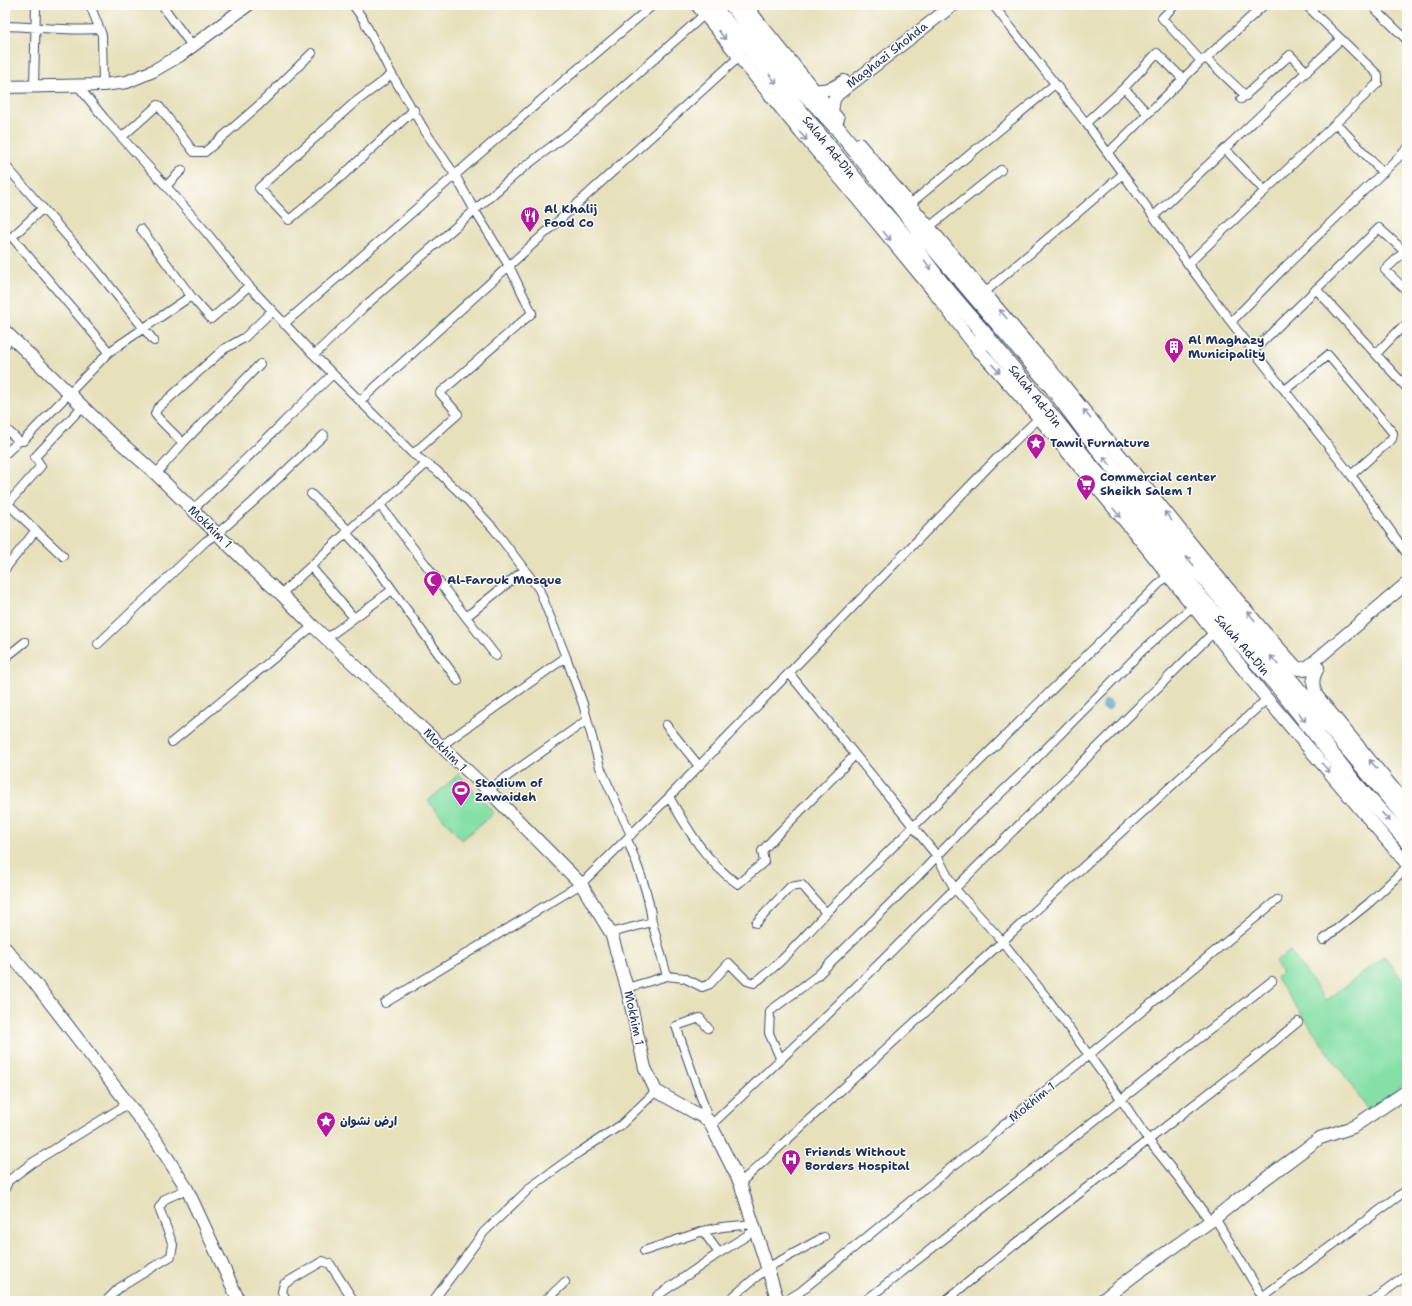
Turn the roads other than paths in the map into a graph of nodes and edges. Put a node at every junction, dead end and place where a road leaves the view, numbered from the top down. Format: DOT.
graph roads {
  1 [pos="36,5"];
  2 [pos="90,5"];
  3 [pos="162,5"];
  4 [pos="248,5"];
  5 [pos="353,5"];
  6 [pos="653,5"];
  7 [pos="732,5"];
  8 [pos="744,5"];
  9 [pos="941,5"];
  10 [pos="953,5"];
  11 [pos="993,5"];
  12 [pos="1175,5"];
  13 [pos="1264,5"];
  14 [pos="1306,5"];
  15 [pos="1371,5"];
  16 [pos="705,8"];
  17 [pos="5,26"];
  18 [pos="35,27"];
  19 [pos="100,29"];
  20 [pos="1341,39"];
  21 [pos="1407,40"];
  22 [pos="192,46"];
  23 [pos="312,53"];
  24 [pos="739,57"];
  25 [pos="1203,60"];
  26 [pos="1307,72"];
  27 [pos="391,73"];
  28 [pos="1183,79"];
  29 [pos="1055,84"];
  30 [pos="103,85"];
  31 [pos="78,86"];
  32 [pos="5,87"];
  33 [pos="34,87"];
  34 [pos="1124,88"];
  35 [pos="814,90"];
  36 [pos="414,110"];
  37 [pos="1147,113"];
  38 [pos="830,115"];
  39 [pos="1086,123"];
  40 [pos="1336,123"];
  41 [pos="814,128"];
  42 [pos="122,136"];
  43 [pos="1224,148"];
  44 [pos="1407,149"];
  45 [pos="1108,153"];
  46 [pos="5,164"];
  47 [pos="182,170"];
  48 [pos="1001,170"];
  49 [pos="1383,173"];
  50 [pos="1123,174"];
  51 [pos="455,176"];
  52 [pos="166,186"];
  53 [pos="1265,191"];
  54 [pos="910,204"];
  55 [pos="43,208"];
  56 [pos="475,211"];
  57 [pos="1154,216"];
  58 [pos="141,229"];
  59 [pos="928,234"];
  60 [pos="913,246"];
  61 [pos="1406,251"];
  62 [pos="1188,264"];
  63 [pos="509,266"];
  64 [pos="250,286"];
  65 [pos="1316,289"];
  66 [pos="1407,291"];
  67 [pos="985,292"];
  68 [pos="191,296"];
  69 [pos="272,311"];
  70 [pos="1232,322"];
  71 [pos="284,324"];
  72 [pos="1407,327"];
  73 [pos="144,328"];
  74 [pos="984,333"];
  75 [pos="7,338"];
  76 [pos="154,341"];
  77 [pos="979,350"];
  78 [pos="1254,350"];
  79 [pos="108,352"];
  80 [pos="1376,354"];
  81 [pos="314,355"];
  82 [pos="260,364"];
  83 [pos="334,374"];
  84 [pos="1407,388"];
  85 [pos="1285,390"];
  86 [pos="69,393"];
  87 [pos="360,401"];
  88 [pos="83,406"];
  89 [pos="1039,418"];
  90 [pos="5,428"];
  91 [pos="324,435"];
  92 [pos="19,441"];
  93 [pos="183,443"];
  94 [pos="5,454"];
  95 [pos="413,454"];
  96 [pos="426,464"];
  97 [pos="156,474"];
  98 [pos="1351,475"];
  99 [pos="310,494"];
  100 [pos="7,505"];
  101 [pos="380,505"];
  102 [pos="192,510"];
  103 [pos="1138,519"];
  104 [pos="36,530"];
  105 [pos="348,532"];
  106 [pos="217,534"];
  107 [pos="1137,536"];
  108 [pos="1407,554"];
  109 [pos="62,556"];
  110 [pos="311,567"];
  111 [pos="5,569"];
  112 [pos="524,570"];
  113 [pos="1168,575"];
  114 [pos="1407,583"];
  115 [pos="392,590"];
  116 [pos="1407,591"];
  117 [pos="281,594"];
  118 [pos="1193,606"];
  119 [pos="466,617"];
  120 [pos="354,618"];
  121 [pos="313,626"];
  122 [pos="1214,632"];
  123 [pos="327,638"];
  124 [pos="25,642"];
  125 [pos="98,644"];
  126 [pos="496,656"];
  127 [pos="566,657"];
  128 [pos="5,658"];
  129 [pos="1313,668"];
  130 [pos="789,673"];
  131 [pos="458,681"];
  132 [pos="1289,689"];
  133 [pos="1267,699"];
  134 [pos="587,720"];
  135 [pos="666,725"];
  136 [pos="172,742"];
  137 [pos="441,746"];
  138 [pos="855,755"];
  139 [pos="699,766"];
  140 [pos="488,790"];
  141 [pos="669,797"];
  142 [pos="1407,805"];
  143 [pos="1407,818"];
  144 [pos="913,827"];
  145 [pos="629,837"];
  146 [pos="1407,841"];
  147 [pos="937,856"];
  148 [pos="1407,865"];
  149 [pos="581,884"];
  150 [pos="954,888"];
  151 [pos="1277,900"];
  152 [pos="826,913"];
  153 [pos="652,922"];
  154 [pos="756,923"];
  155 [pos="611,933"];
  156 [pos="1323,940"];
  157 [pos="1002,941"];
  158 [pos="5,948"];
  159 [pos="667,976"];
  160 [pos="1272,981"];
  161 [pos="627,988"];
  162 [pos="385,1003"];
  163 [pos="1298,1022"];
  164 [pos="708,1028"];
  165 [pos="1089,1056"];
  166 [pos="781,1060"];
  167 [pos="656,1091"];
  168 [pos="1407,1091"];
  169 [pos="1121,1099"];
  170 [pos="128,1103"];
  171 [pos="709,1123"];
  172 [pos="1149,1141"];
  173 [pos="6,1183"];
  174 [pos="740,1183"];
  175 [pos="187,1189"];
  176 [pos="1407,1190"];
  177 [pos="1212,1220"];
  178 [pos="755,1227"];
  179 [pos="703,1231"];
  180 [pos="824,1237"];
  181 [pos="644,1251"];
  182 [pos="718,1253"];
  183 [pos="767,1268"];
  184 [pos="1407,1275"];
  185 [pos="565,1282"];
  186 [pos="1263,1299"];
  187 [pos="106,1301"];
  188 [pos="239,1301"];
  189 [pos="287,1301"];
  190 [pos="354,1301"];
  191 [pos="433,1301"];
  192 [pos="545,1301"];
  193 [pos="661,1301"];
  194 [pos="730,1301"];
  195 [pos="778,1301"];
  196 [pos="785,1301"];
  197 [pos="865,1301"];
  198 [pos="945,1301"];
  199 [pos="1101,1301"];
  200 [pos="1372,1301"];
  1 -- 18 [label="street"];
  2 -- 19 [label="street"];
  3 -- 22 [label="street"];
  4 -- 22 [label="street"];
  5 -- 27 [label="street"];
  6 -- 51 [label="street"];
  7 -- 38 [label="highway, Salah Ad-Din"];
  8 -- 35 [label="street"];
  9 -- 35 [label="street, Maghazi Shohda"];
  10 -- 38 [label="street, Maghazi Shohda"];
  11 -- 29 [label="street"];
  12 -- 25 [label="street"];
  13 -- 25 [label="street"];
  14 -- 20 [label="street"];
  15 -- 21 [label="street"];
  16 -- 24 [label="street, one-way"];
  16 -- 41 [label="highway, Salah Ad-Din, one-way"];
  16 -- 56 [label="street"];
  17 -- 18 [label="street"];
  18 -- 19 [label="street"];
  18 -- 33 [label="street"];
  19 -- 30 [label="street"];
  20 -- 26 [label="street"];
  20 -- 40 [label="street"];
  22 -- 30 [label="street"];
  23 -- 42 [label="street"];
  24 -- 63 [label="street"];
  24 -- 77 [label="street, one-way"];
  25 -- 26 [label="street"];
  25 -- 28 [label="street"];
  26 -- 43 [label="street"];
  27 -- 36 [label="street"];
  27 -- 36 [label="street"];
  28 -- 34 [label="street"];
  28 -- 37 [label="street"];
  29 -- 39 [label="street"];
  29 -- 54 [label="street"];
  30 -- 31 [label="street"];
  31 -- 33 [label="street"];
  31 -- 42 [label="street"];
  32 -- 33 [label="street"];
  34 -- 37 [label="street"];
  34 -- 39 [label="street"];
  35 -- 38 [label="street"];
  36 -- 51 [label="street"];
  37 -- 45 [label="street"];
  38 -- 41 [label="highway"];
  38 -- 54 [label="street"];
  38 -- 59 [label="highway, Salah Ad-Din"];
  39 -- 45 [label="street"];
  40 -- 49 [label="street"];
  40 -- 53 [label="street"];
  41 -- 60 [label="highway, Salah Ad-Din"];
  42 -- 52 [label="street"];
  43 -- 53 [label="street"];
  43 -- 57 [label="street"];
  44 -- 49 [label="street"];
  45 -- 50 [label="street"];
  46 -- 55 [label="street"];
  47 -- 52 [label="street"];
  48 -- 59 [label="street"];
  49 -- 70 [label="street"];
  50 -- 57 [label="street"];
  50 -- 67 [label="street"];
  51 -- 56 [label="street"];
  51 -- 71 [label="street"];
  52 -- 64 [label="street"];
  53 -- 62 [label="street"];
  54 -- 59 [label="street"];
  55 -- 73 [label="street"];
  55 -- 79 [label="street"];
  56 -- 63 [label="street"];
  56 -- 81 [label="street"];
  57 -- 62 [label="street"];
  58 -- 68 [label="street"];
  59 -- 60 [label="highway"];
  59 -- 67 [label="street"];
  132 -- 59 [label="highway, Salah Ad-Din, one-way"];
  60 -- 74 [label="highway, Salah Ad-Din, one-way"];
  61 -- 65 [label="street"];
  61 -- 66 [label="street"];
  62 -- 70 [label="street"];
  63 -- 87 [label="street"];
  63 -- 95 [label="street"];
  64 -- 68 [label="street"];
  64 -- 69 [label="street"];
  65 -- 78 [label="street"];
  65 -- 80 [label="street"];
  129 -- 67 [label="street, one-way"];
  68 -- 73 [label="street"];
  69 -- 71 [label="street"];
  69 -- 93 [label="street"];
  70 -- 78 [label="street"];
  71 -- 81 [label="street"];
  72 -- 80 [label="street"];
  73 -- 76 [label="street"];
  73 -- 79 [label="street"];
  74 -- 77 [label="highway"];
  74 -- 103 [label="highway, Salah Ad-Din"];
  75 -- 86 [label="street, Mokhim 1"];
  77 -- 89 [label="street, one-way"];
  78 -- 85 [label="street"];
  79 -- 86 [label="street"];
  80 -- 84 [label="street"];
  81 -- 83 [label="street"];
  82 -- 93 [label="street"];
  83 -- 87 [label="street"];
  83 -- 102 [label="street"];
  85 -- 98 [label="street"];
  85 -- 98 [label="street"];
  86 -- 88 [label="street, Mokhim 1"];
  86 -- 92 [label="street"];
  87 -- 95 [label="street"];
  88 -- 97 [label="street, Mokhim 1"];
  88 -- 100 [label="street"];
  89 -- 107 [label="street, one-way"];
  89 -- 130 [label="street"];
  90 -- 92 [label="street"];
  91 -- 106 [label="street"];
  92 -- 94 [label="street"];
  93 -- 97 [label="street"];
  95 -- 96 [label="street"];
  96 -- 101 [label="street"];
  96 -- 112 [label="street"];
  97 -- 102 [label="street, Mokhim 1"];
  98 -- 108 [label="street"];
  99 -- 105 [label="street"];
  100 -- 104 [label="street"];
  101 -- 105 [label="street"];
  101 -- 119 [label="street"];
  102 -- 106 [label="street, Mokhim 1"];
  103 -- 107 [label="highway"];
  103 -- 132 [label="highway, Salah Ad-Din"];
  104 -- 109 [label="street"];
  104 -- 111 [label="street"];
  105 -- 110 [label="street"];
  105 -- 115 [label="street"];
  106 -- 117 [label="street, Mokhim 1"];
  106 -- 125 [label="street"];
  107 -- 113 [label="street"];
  110 -- 117 [label="street"];
  110 -- 120 [label="street"];
  112 -- 119 [label="street"];
  112 -- 127 [label="street"];
  113 -- 118 [label="street"];
  113 -- 144 [label="street"];
  114 -- 129 [label="street"];
  115 -- 120 [label="street"];
  115 -- 131 [label="street"];
  116 -- 129 [label="street"];
  117 -- 121 [label="street, Mokhim 1"];
  118 -- 122 [label="street"];
  118 -- 147 [label="street"];
  119 -- 126 [label="street"];
  120 -- 123 [label="street"];
  121 -- 123 [label="street, Mokhim 1"];
  121 -- 136 [label="street"];
  122 -- 133 [label="street"];
  122 -- 150 [label="street"];
  123 -- 137 [label="street, Mokhim 1"];
  124 -- 128 [label="street"];
  127 -- 134 [label="street"];
  127 -- 137 [label="street"];
  129 -- 132 [label="street"];
  142 -- 129 [label="street, one-way"];
  130 -- 138 [label="street"];
  130 -- 139 [label="street"];
  132 -- 143 [label="highway, Salah Ad-Din"];
  132 -- 146 [label="highway, Salah Ad-Din, one-way"];
  133 -- 148 [label="street, one-way"];
  133 -- 157 [label="street"];
  134 -- 140 [label="street"];
  134 -- 145 [label="street"];
  135 -- 139 [label="street"];
  137 -- 140 [label="street, Mokhim 1"];
  138 -- 141 [label="street"];
  138 -- 144 [label="street"];
  139 -- 141 [label="street"];
  140 -- 149 [label="street, Mokhim 1"];
  141 -- 145 [label="street"];
  144 -- 147 [label="street"];
  144 -- 152 [label="street"];
  145 -- 149 [label="street"];
  145 -- 153 [label="street"];
  147 -- 150 [label="street"];
  147 -- 166 [label="street"];
  148 -- 156 [label="street"];
  149 -- 155 [label="street, Mokhim 1"];
  149 -- 162 [label="street"];
  150 -- 157 [label="street"];
  150 -- 166 [label="street"];
  151 -- 165 [label="street, Mokhim 1"];
  152 -- 154 [label="street"];
  152 -- 159 [label="street"];
  153 -- 155 [label="street"];
  153 -- 159 [label="street"];
  155 -- 161 [label="street, Mokhim 1"];
  157 -- 165 [label="street"];
  157 -- 174 [label="street"];
  158 -- 170 [label="street"];
  159 -- 161 [label="street"];
  160 -- 169 [label="street"];
  161 -- 167 [label="street, Mokhim 1"];
  163 -- 172 [label="street"];
  164 -- 171 [label="street"];
  165 -- 169 [label="street"];
  165 -- 196 [label="street, Mokhim 1"];
  166 -- 171 [label="street"];
  167 -- 171 [label="street"];
  167 -- 191 [label="street"];
  168 -- 177 [label="street"];
  169 -- 172 [label="street"];
  169 -- 197 [label="street"];
  170 -- 173 [label="street"];
  170 -- 175 [label="street"];
  171 -- 174 [label="street"];
  172 -- 177 [label="street"];
  172 -- 198 [label="street"];
  174 -- 178 [label="street"];
  175 -- 187 [label="street"];
  175 -- 188 [label="street"];
  176 -- 186 [label="street"];
  177 -- 186 [label="street"];
  177 -- 199 [label="street"];
  178 -- 179 [label="street"];
  178 -- 182 [label="street"];
  178 -- 183 [label="street"];
  179 -- 181 [label="street"];
  179 -- 182 [label="street"];
  180 -- 183 [label="street"];
  182 -- 193 [label="street"];
  183 -- 194 [label="street"];
  183 -- 195 [label="street"];
  184 -- 200 [label="street"];
  185 -- 192 [label="street"];
  189 -- 190 [label="street"];
}
